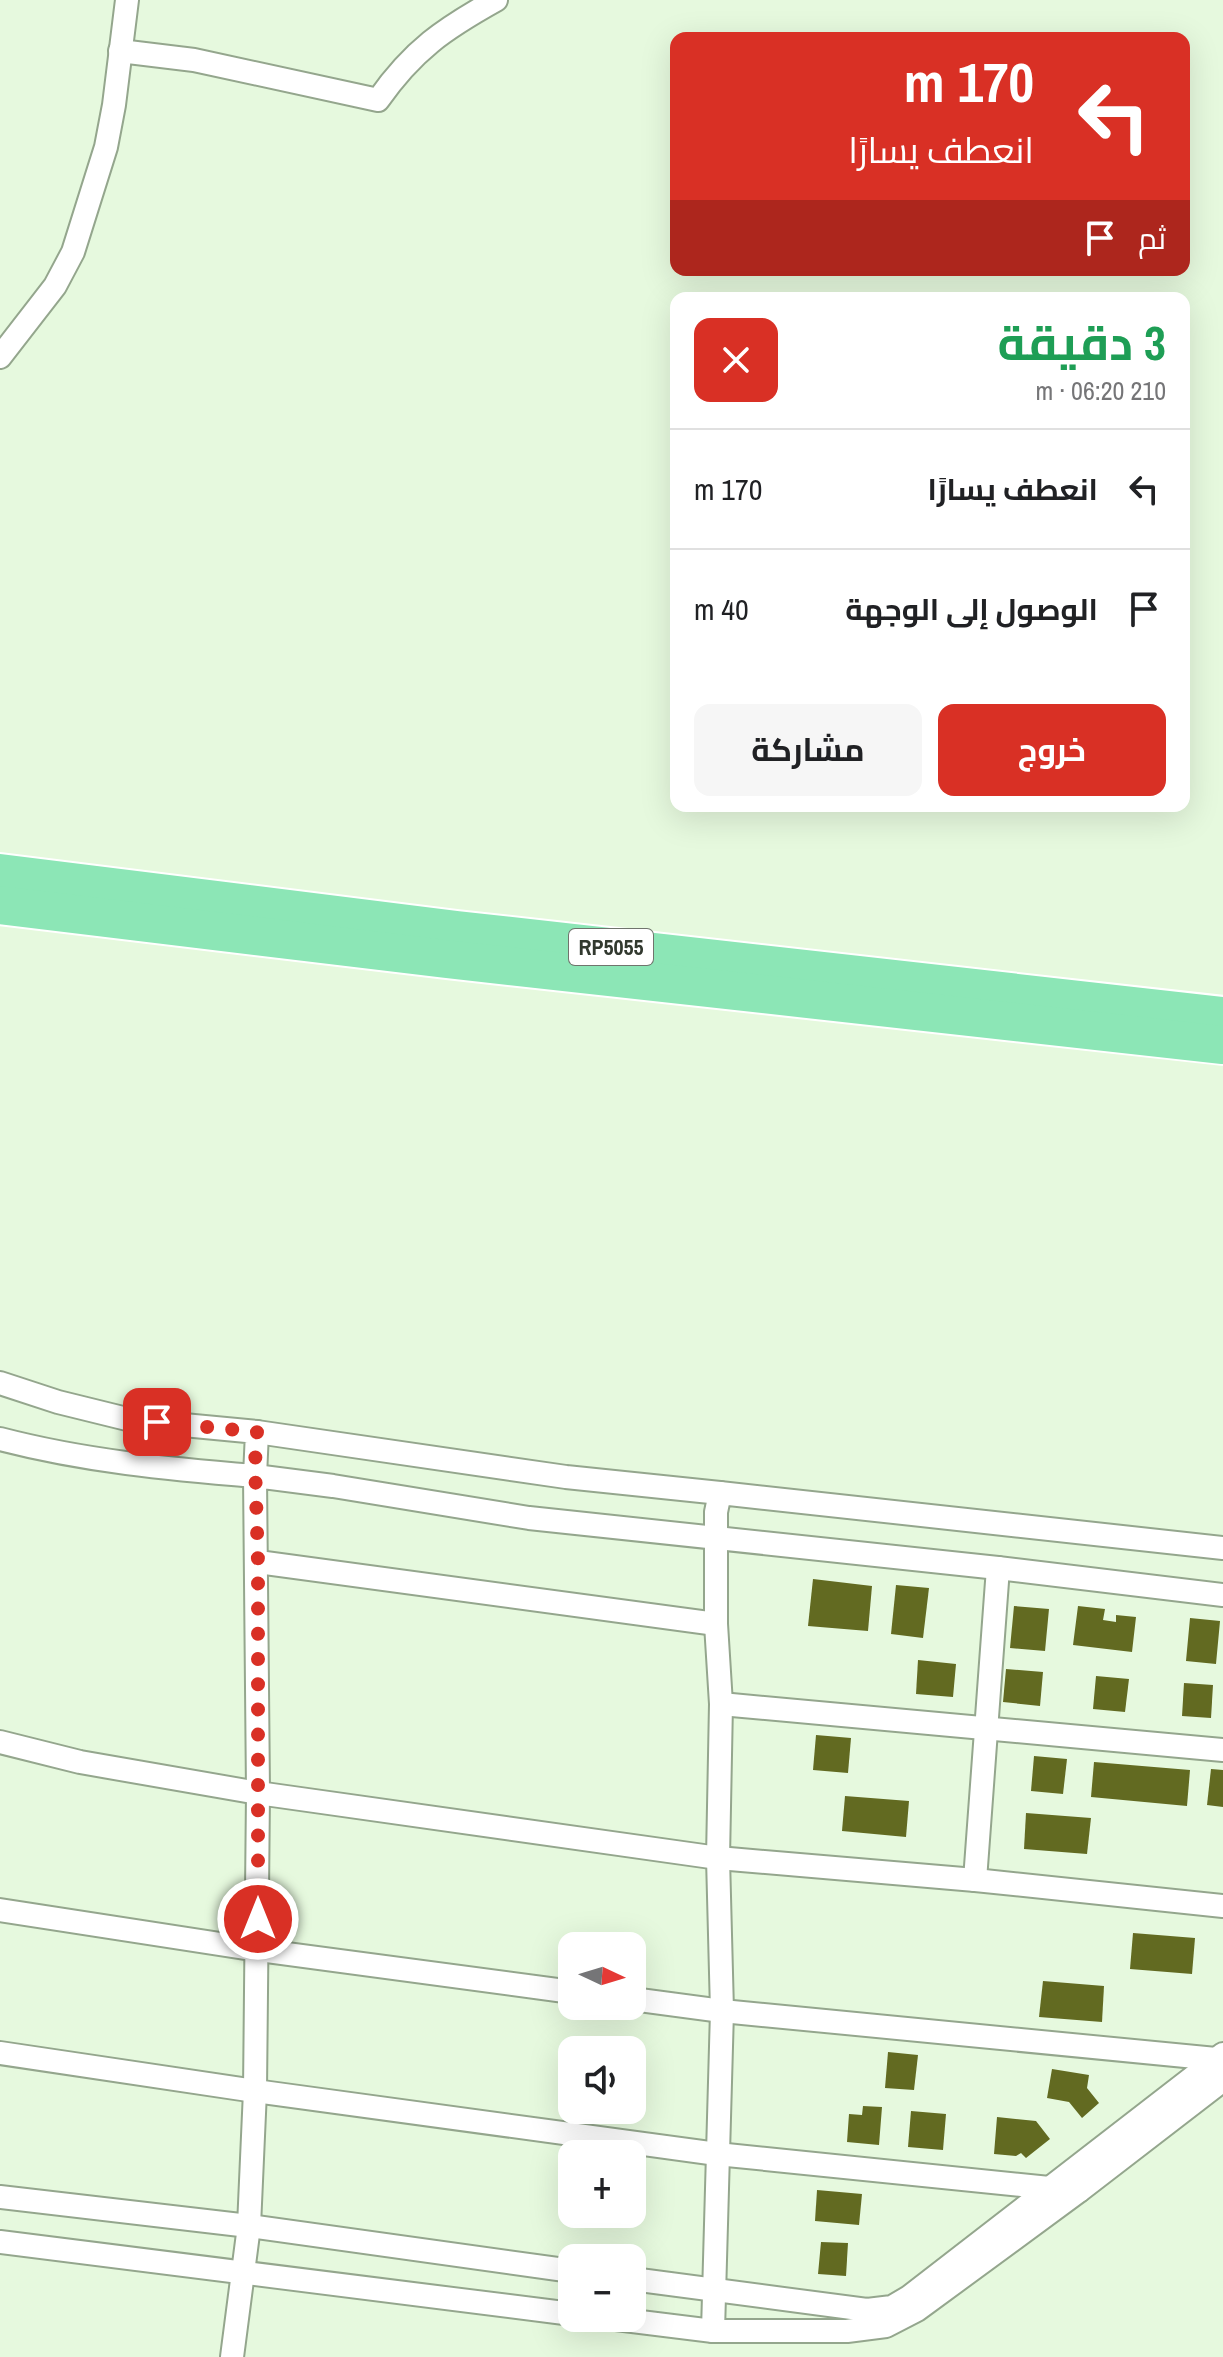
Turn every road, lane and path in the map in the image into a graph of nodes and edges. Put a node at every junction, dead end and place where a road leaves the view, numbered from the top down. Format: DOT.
graph roads {
  1 [pos="127,0"];
  2 [pos="496,0"];
  3 [pos="120,51"];
  4 [pos="0,357"];
  5 [pos="0,873"];
  6 [pos="0,905"];
  7 [pos="1223,1016"];
  8 [pos="1223,1045"];
  9 [pos="0,1383"];
  10 [pos="257,1432"];
  11 [pos="0,1439"];
  12 [pos="255,1476"];
  13 [pos="720,1493"];
  14 [pos="717,1539"];
  15 [pos="1223,1548"];
  16 [pos="258,1562"];
  17 [pos="998,1568"];
  18 [pos="1223,1595"];
  19 [pos="716,1624"];
  20 [pos="721,1704"];
  21 [pos="985,1726"];
  22 [pos="0,1742"];
  23 [pos="1223,1750"];
  24 [pos="258,1793"];
  25 [pos="718,1858"];
  26 [pos="975,1880"];
  27 [pos="1223,1906"];
  28 [pos="0,1910"];
  29 [pos="258,1950"];
  30 [pos="558,1990"];
  31 [pos="646,2001"];
  32 [pos="722,2011"];
  33 [pos="0,2053"];
  34 [pos="1221,2065"];
  35 [pos="255,2091"];
  36 [pos="717,2154"];
  37 [pos="1048,2188"];
  38 [pos="1079,2191"];
  39 [pos="0,2197"];
  40 [pos="249,2226"];
  41 [pos="0,2242"];
  42 [pos="558,2269"];
  43 [pos="244,2273"];
  44 [pos="646,2281"];
  45 [pos="716,2291"];
  46 [pos="558,2312"];
  47 [pos="646,2323"];
  48 [pos="713,2331"];
  49 [pos="235,2356"];
  1 -- 3 [label="street"];
  2 -- 3 [label="street"];
  3 -- 4 [label="street"];
  5 -- 7 [label="highway, RP5055"];
  6 -- 8 [label="highway, RP5055"];
  9 -- 10 [label="street"];
  10 -- 12 [label="street"];
  10 -- 13 [label="street"];
  11 -- 12 [label="street"];
  12 -- 14 [label="street"];
  12 -- 16 [label="street"];
  13 -- 14 [label="street"];
  13 -- 15 [label="street"];
  14 -- 17 [label="street"];
  14 -- 19 [label="street"];
  16 -- 19 [label="street"];
  16 -- 24 [label="street"];
  17 -- 18 [label="street"];
  17 -- 21 [label="street"];
  19 -- 20 [label="street"];
  20 -- 21 [label="street"];
  20 -- 25 [label="street"];
  21 -- 23 [label="street"];
  21 -- 26 [label="street"];
  22 -- 24 [label="street"];
  24 -- 25 [label="street"];
  24 -- 29 [label="street"];
  25 -- 26 [label="street"];
  25 -- 32 [label="street"];
  26 -- 27 [label="street"];
  28 -- 29 [label="street"];
  29 -- 30 [label="street"];
  29 -- 35 [label="street"];
  31 -- 32 [label="street"];
  32 -- 34 [label="street"];
  32 -- 36 [label="street"];
  33 -- 35 [label="street"];
  34 -- 37 [label="street"];
  34 -- 38 [label="street"];
  35 -- 36 [label="street"];
  35 -- 40 [label="street"];
  36 -- 37 [label="street"];
  36 -- 45 [label="street"];
  37 -- 38 [label="street"];
  37 -- 45 [label="street"];
  38 -- 48 [label="street"];
  39 -- 40 [label="street"];
  40 -- 42 [label="street"];
  40 -- 43 [label="street"];
  41 -- 43 [label="street"];
  43 -- 46 [label="street"];
  43 -- 49 [label="street"];
  44 -- 45 [label="street"];
  45 -- 48 [label="street"];
  47 -- 48 [label="street"];
}
